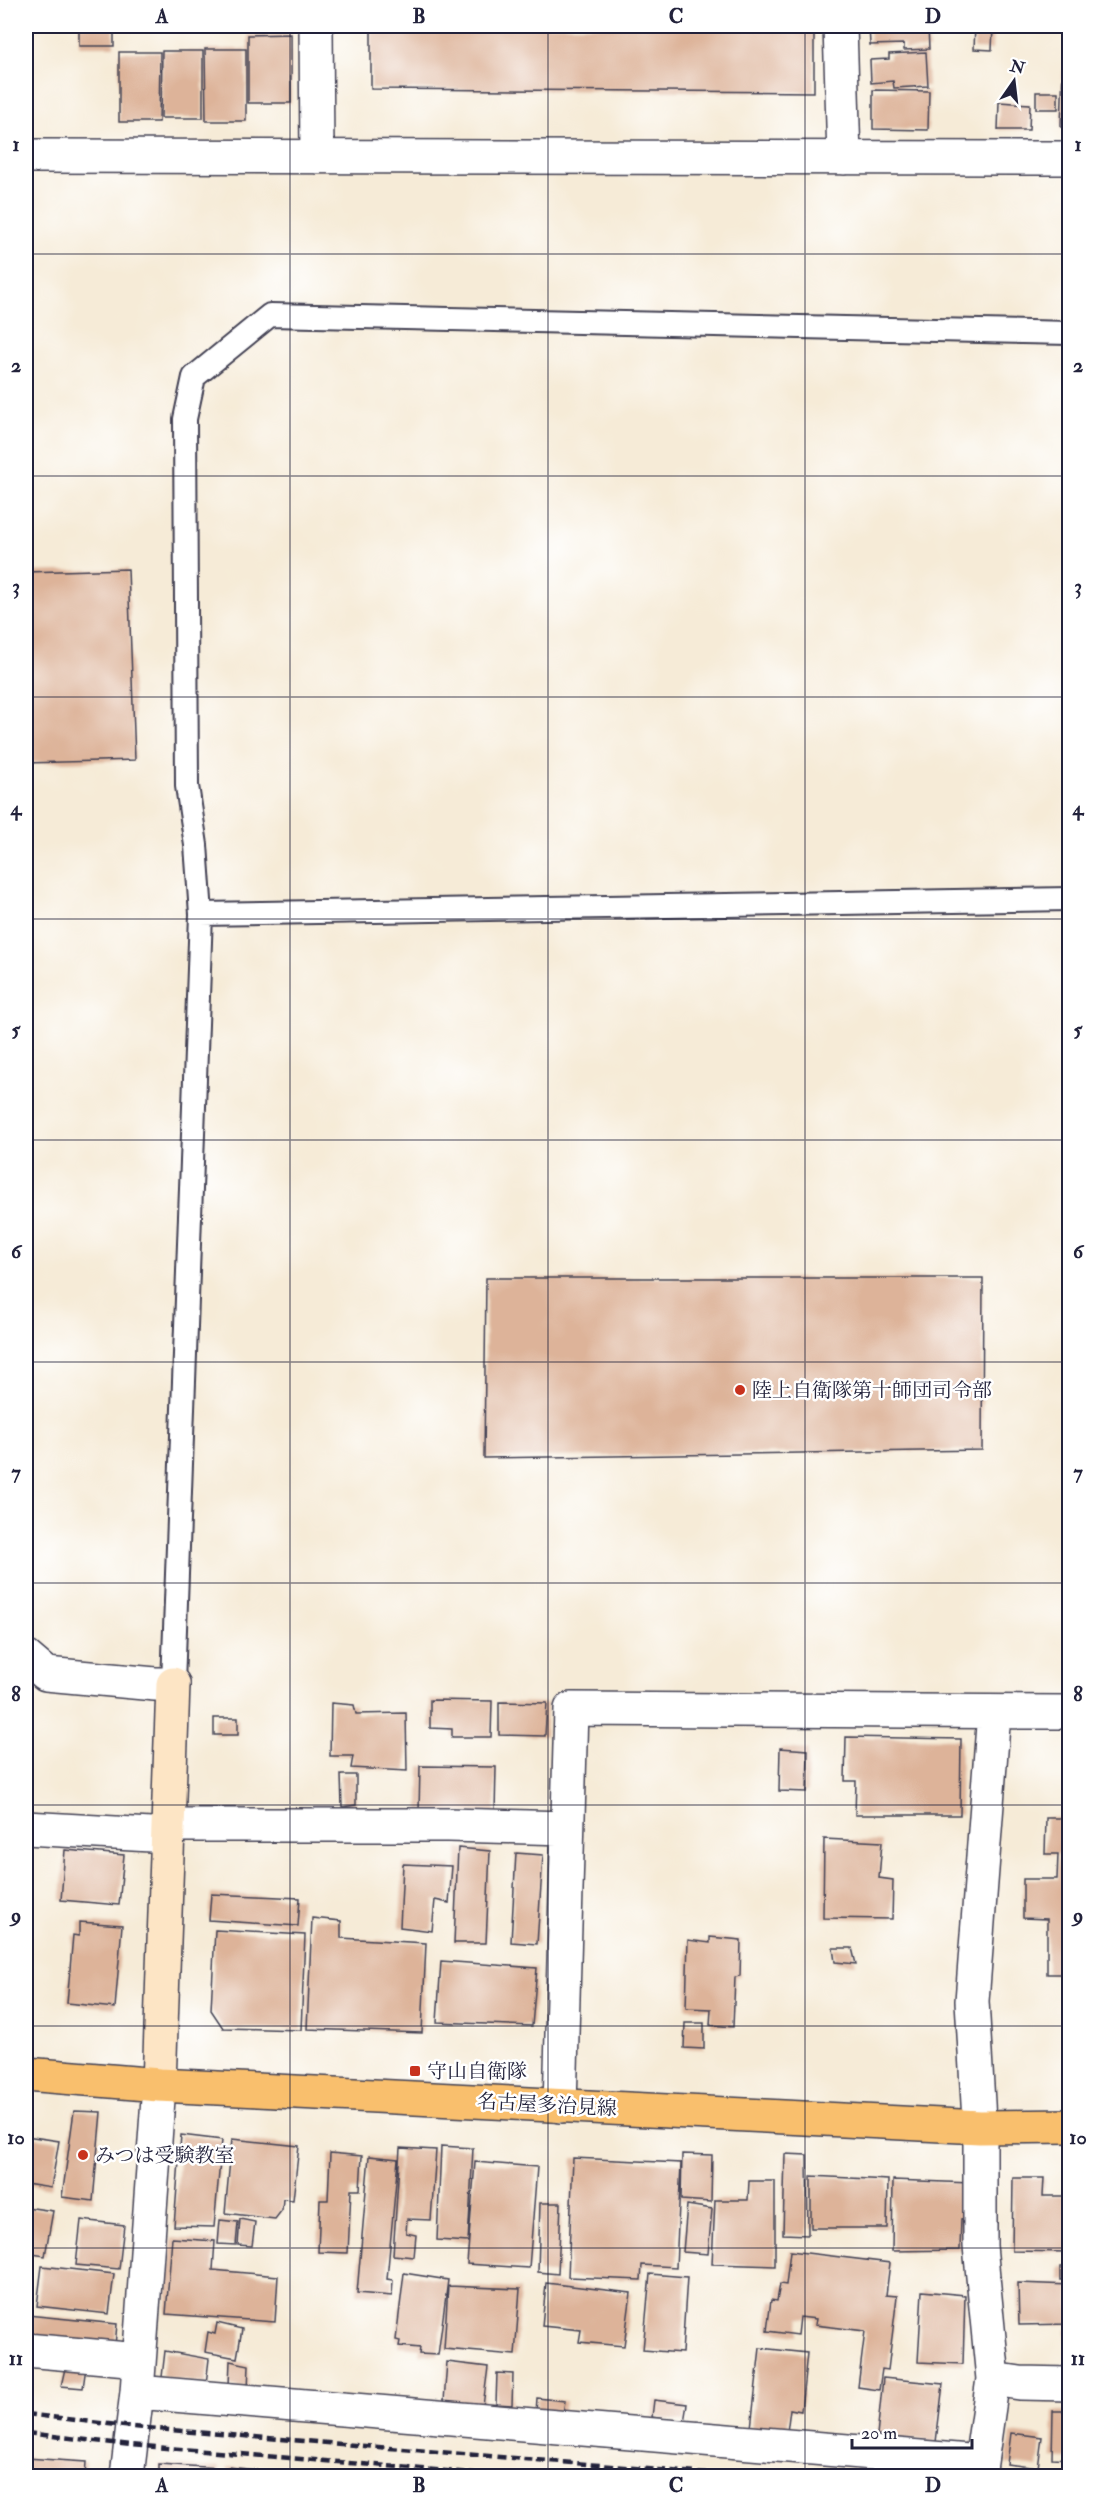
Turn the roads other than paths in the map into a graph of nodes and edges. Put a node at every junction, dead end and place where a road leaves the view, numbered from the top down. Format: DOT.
graph roads {
  1 [pos="316,26"];
  2 [pos="840,26"];
  3 [pos="26,156"];
  4 [pos="317,157"];
  5 [pos="844,158"];
  6 [pos="1070,158"];
  7 [pos="1070,333"];
  8 [pos="1070,899"];
  9 [pos="201,914"];
  10 [pos="26,1658"];
  11 [pos="173,1684"];
  12 [pos="994,1712"];
  13 [pos="1070,1712"];
  14 [pos="26,1828"];
  15 [pos="567,1828"];
  16 [pos="169,1831"];
  17 [pos="26,2074"];
  18 [pos="159,2085"];
  19 [pos="560,2106"];
  20 [pos="1070,2126"];
  21 [pos="980,2127"];
  22 [pos="26,2350"];
  23 [pos="138,2376"];
  24 [pos="993,2379"];
  25 [pos="1070,2384"];
  26 [pos="980,2469"];
  27 [pos="127,2476"];
  1 -- 4 [label="street"];
  2 -- 5 [label="street"];
  3 -- 4 [label="street"];
  4 -- 5 [label="street"];
  5 -- 6 [label="street"];
  7 -- 9 [label="lane"];
  8 -- 9 [label="lane"];
  9 -- 11 [label="lane"];
  10 -- 11 [label="street"];
  11 -- 16 [label="street"];
  12 -- 13 [label="street"];
  12 -- 15 [label="street"];
  12 -- 21 [label="street"];
  14 -- 16 [label="street"];
  15 -- 16 [label="street"];
  15 -- 19 [label="street"];
  16 -- 18 [label="street"];
  17 -- 18 [label="main road, 名古屋多治見線"];
  18 -- 19 [label="main road, 名古屋多治見線"];
  18 -- 23 [label="street"];
  19 -- 21 [label="main road, 名古屋多治見線"];
  20 -- 21 [label="main road, 名古屋多治見線"];
  21 -- 24 [label="street"];
  22 -- 23 [label="street"];
  23 -- 26 [label="street"];
  23 -- 27 [label="street"];
  24 -- 25 [label="street"];
  24 -- 26 [label="street"];
}
